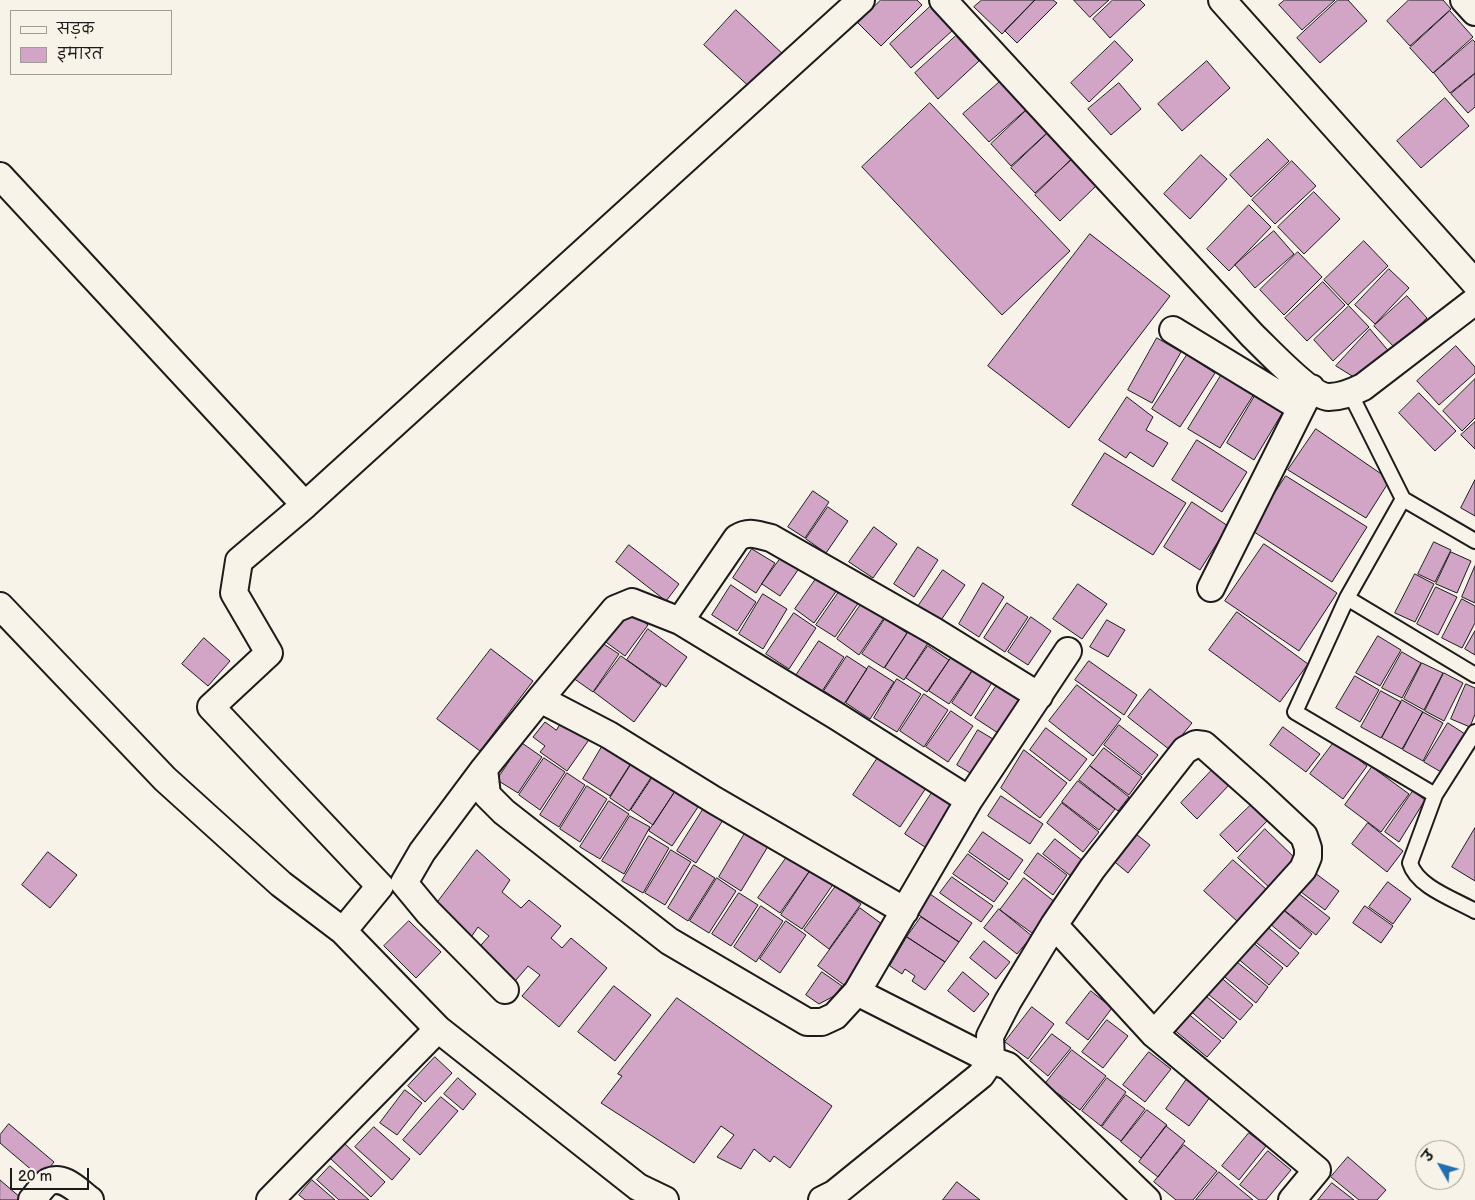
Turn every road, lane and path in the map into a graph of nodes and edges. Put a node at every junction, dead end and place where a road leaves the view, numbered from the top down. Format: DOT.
graph roads {
  1 [pos="861,0"];
  2 [pos="943,0"];
  3 [pos="1222,0"];
  4 [pos="1464,0"];
  5 [pos="1475,12"];
  6 [pos="0,176"];
  7 [pos="1475,283"];
  8 [pos="1475,300"];
  9 [pos="1172,330"];
  10 [pos="1350,393"];
  11 [pos="1306,398"];
  12 [pos="1403,499"];
  13 [pos="305,505"];
  14 [pos="1475,541"];
  15 [pos="1210,588"];
  16 [pos="1347,598"];
  17 [pos="0,606"];
  18 [pos="680,621"];
  19 [pos="1068,651"];
  20 [pos="1475,675"];
  21 [pos="1039,696"];
  22 [pos="540,699"];
  23 [pos="1475,734"];
  24 [pos="484,769"];
  25 [pos="1434,795"];
  26 [pos="969,800"];
  27 [pos="905,911"];
  28 [pos="1475,911"];
  29 [pos="1054,925"];
  30 [pos="343,931"];
  31 [pos="505,990"];
  32 [pos="857,992"];
  33 [pos="438,1029"];
  34 [pos="1154,1034"];
  35 [pos="991,1060"];
  36 [pos="32,1200"];
  37 [pos="90,1200"];
  38 [pos="270,1200"];
  39 [pos="665,1200"];
  40 [pos="822,1200"];
  41 [pos="1147,1200"];
  42 [pos="1292,1200"];
  1 -- 13 [label="street"];
  2 -- 11 [label="street"];
  3 -- 7 [label="street"];
  4 -- 5 [label="street"];
  6 -- 13 [label="street"];
  8 -- 10 [label="street"];
  9 -- 11 [label="street"];
  10 -- 11 [label="street"];
  10 -- 12 [label="lane"];
  11 -- 15 [label="street"];
  12 -- 14 [label="lane"];
  12 -- 16 [label="lane"];
  13 -- 30 [label="street"];
  16 -- 20 [label="lane"];
  16 -- 25 [label="lane"];
  17 -- 30 [label="street"];
  18 -- 21 [label="street"];
  18 -- 22 [label="street"];
  18 -- 26 [label="street"];
  19 -- 21 [label="street"];
  21 -- 26 [label="street"];
  22 -- 24 [label="street"];
  22 -- 27 [label="street"];
  23 -- 25 [label="lane"];
  24 -- 31 [label="street"];
  24 -- 32 [label="street"];
  25 -- 28 [label="lane"];
  26 -- 27 [label="street"];
  27 -- 32 [label="street"];
  29 -- 34 [label="street"];
  29 -- 34 [label="street"];
  29 -- 35 [label="street"];
  30 -- 33 [label="street"];
  32 -- 35 [label="street"];
  33 -- 38 [label="street"];
  33 -- 39 [label="street"];
  34 -- 42 [label="street"];
  35 -- 40 [label="street"];
  35 -- 41 [label="street"];
  36 -- 37 [label="street"];
}
